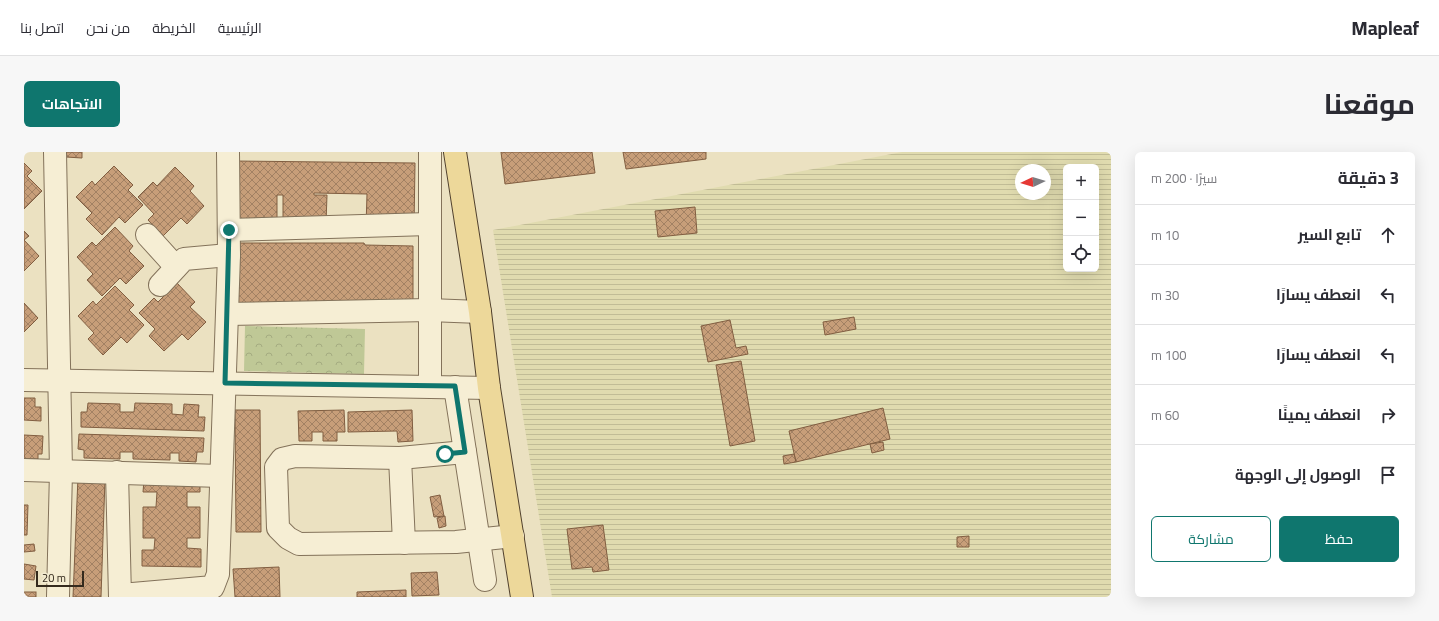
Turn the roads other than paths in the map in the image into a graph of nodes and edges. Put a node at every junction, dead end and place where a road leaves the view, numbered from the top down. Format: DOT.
graph roads {
  1 [pos="55,152"];
  2 [pos="228,152"];
  3 [pos="430,152"];
  4 [pos="455,152"];
  5 [pos="429,224"];
  6 [pos="229,230"];
  7 [pos="147,235"];
  8 [pos="229,255"];
  9 [pos="176,267"];
  10 [pos="160,285"];
  11 [pos="429,310"];
  12 [pos="480,312"];
  13 [pos="227,314"];
  14 [pos="24,380"];
  15 [pos="59,380"];
  16 [pos="225,383"];
  17 [pos="430,386"];
  18 [pos="455,386"];
  19 [pos="489,388"];
  20 [pos="465,452"];
  21 [pos="400,458"];
  22 [pos="24,470"];
  23 [pos="61,471"];
  24 [pos="117,472"];
  25 [pos="221,476"];
  26 [pos="513,536"];
  27 [pos="479,540"];
  28 [pos="404,543"];
  29 [pos="485,580"];
  30 [pos="120,596"];
  31 [pos="58,597"];
  32 [pos="522,597"];
  1 -- 15 [label="street"];
  2 -- 6 [label="street"];
  3 -- 5 [label="street"];
  4 -- 12 [label="main road"];
  5 -- 6 [label="street"];
  5 -- 11 [label="street"];
  6 -- 8 [label="street"];
  7 -- 9 [label="street"];
  8 -- 9 [label="street"];
  8 -- 13 [label="street"];
  9 -- 10 [label="street"];
  11 -- 12 [label="street"];
  11 -- 13 [label="street"];
  11 -- 17 [label="street"];
  12 -- 19 [label="main road"];
  13 -- 16 [label="street"];
  14 -- 15 [label="street"];
  15 -- 16 [label="street"];
  15 -- 23 [label="street"];
  16 -- 17 [label="street"];
  16 -- 25 [label="street"];
  17 -- 18 [label="street"];
  18 -- 19 [label="street"];
  18 -- 20 [label="street"];
  19 -- 26 [label="main road"];
  20 -- 21 [label="street"];
  20 -- 27 [label="street"];
  21 -- 28 [label="street"];
  21 -- 28 [label="street"];
  22 -- 23 [label="street"];
  23 -- 24 [label="street"];
  23 -- 31 [label="street"];
  24 -- 25 [label="street"];
  24 -- 30 [label="street"];
  25 -- 30 [label="street"];
  26 -- 27 [label="street"];
  26 -- 32 [label="main road"];
  27 -- 28 [label="street"];
  27 -- 29 [label="street"];
}
